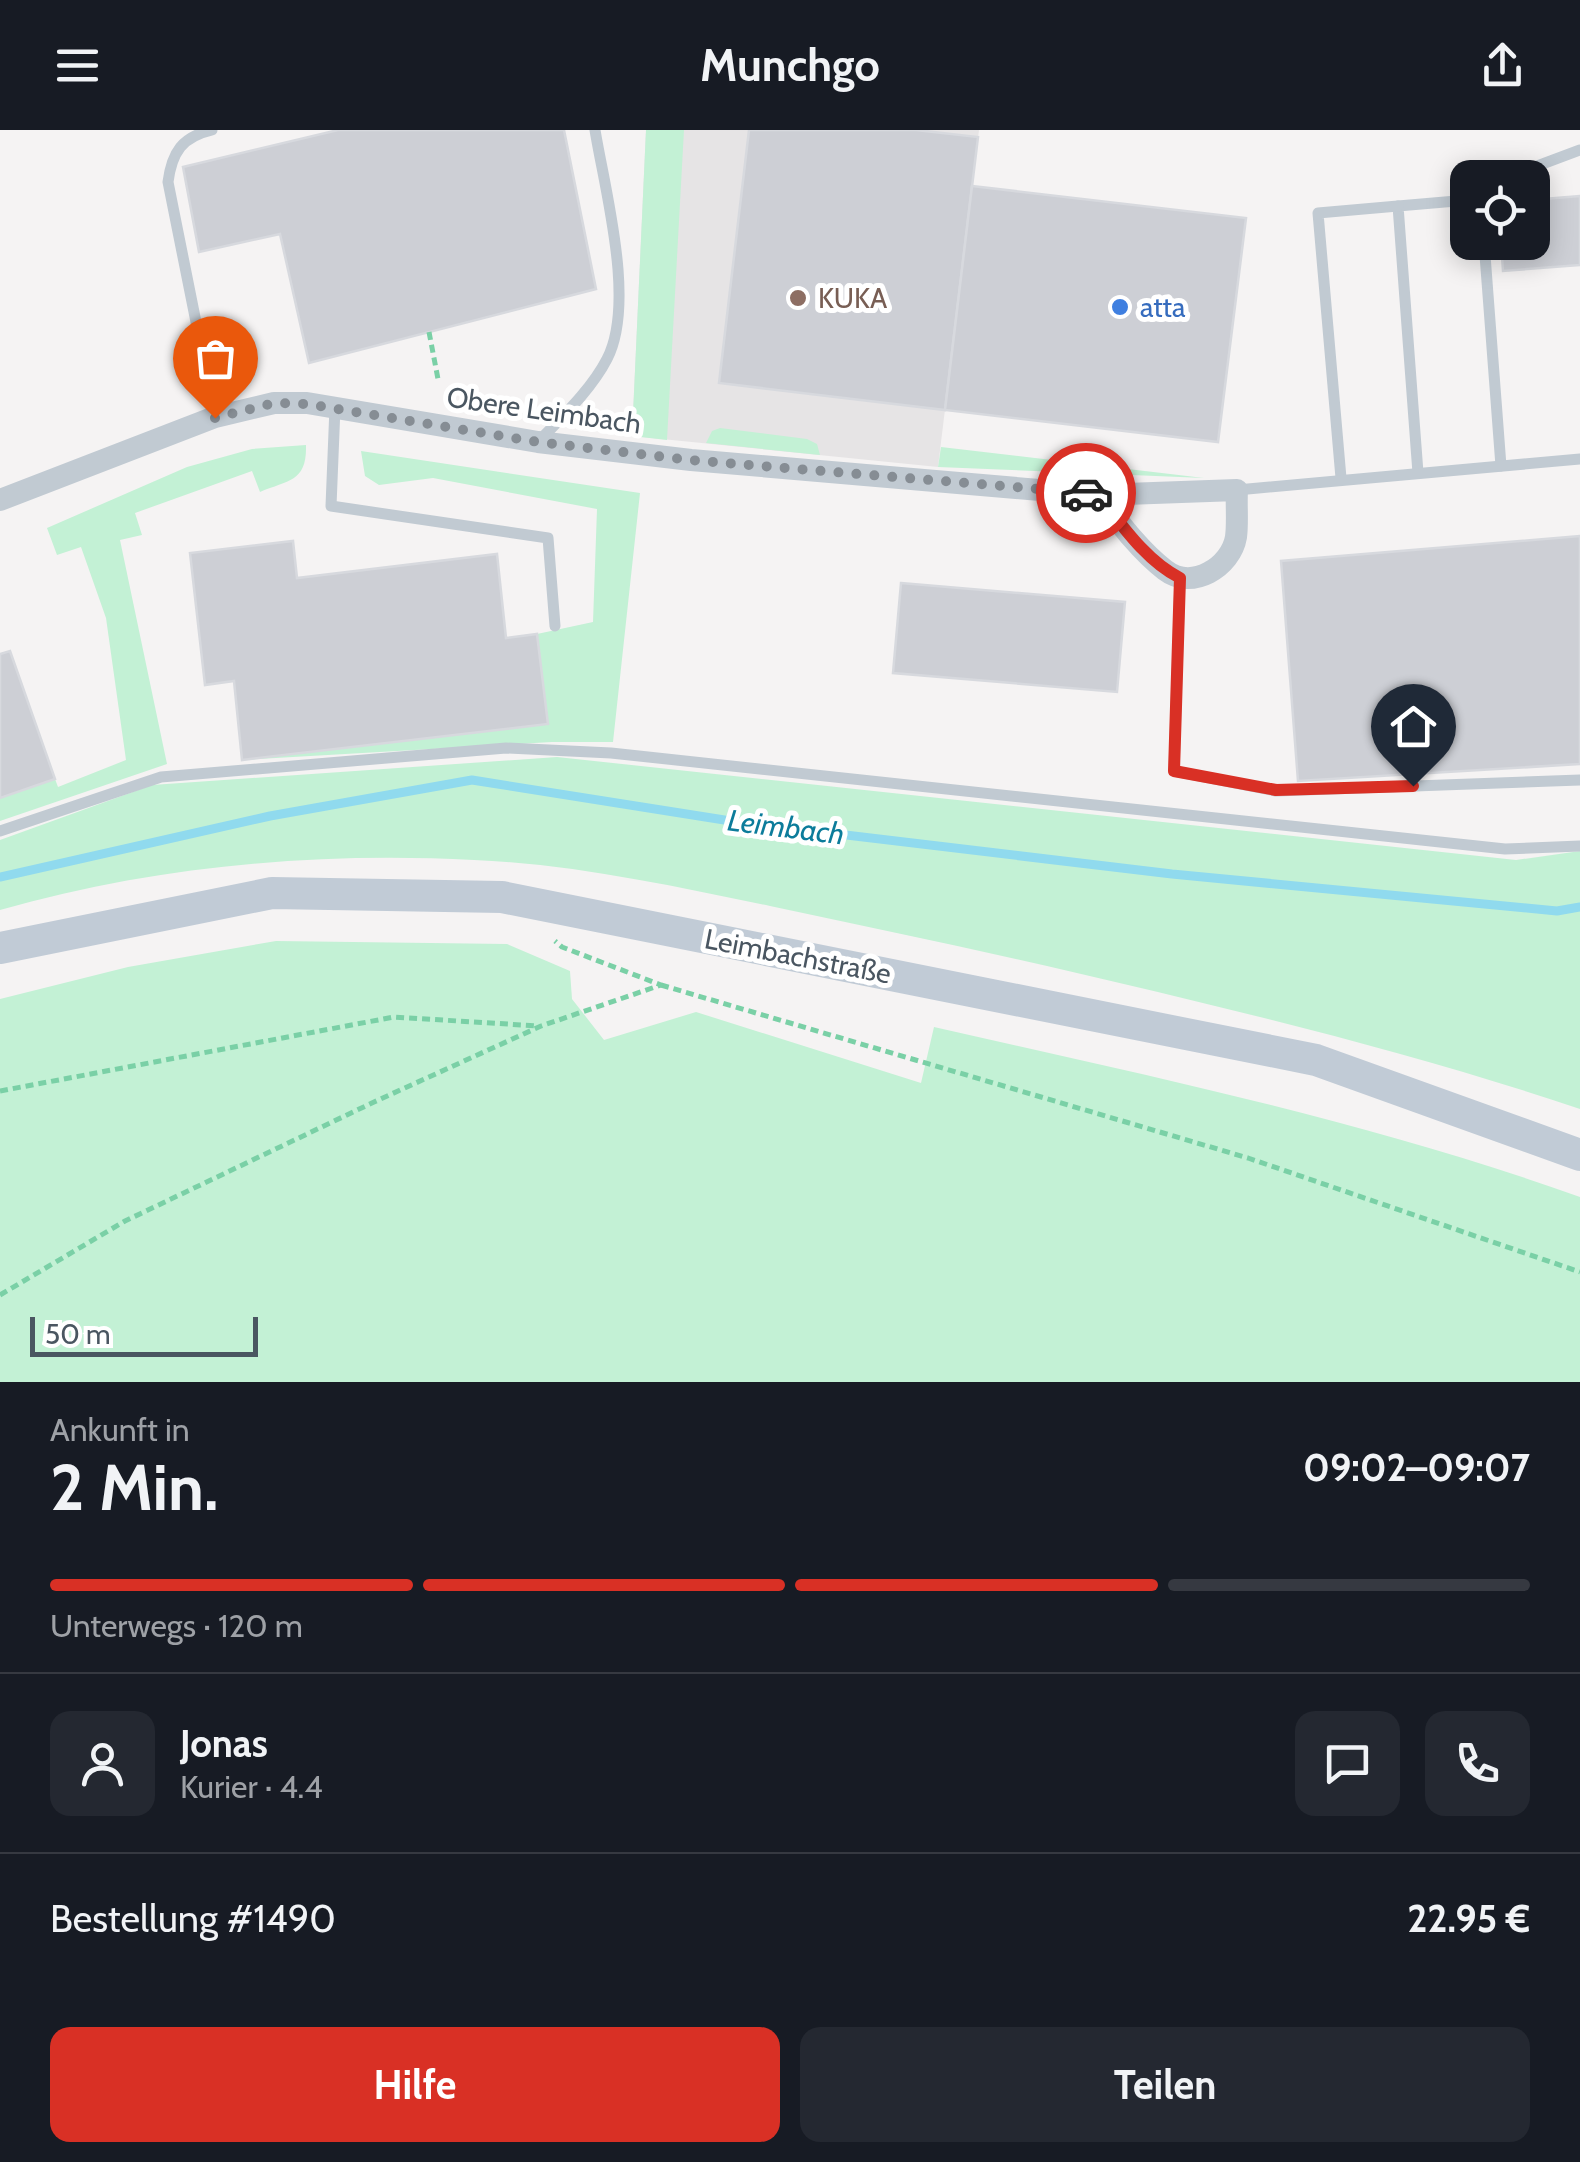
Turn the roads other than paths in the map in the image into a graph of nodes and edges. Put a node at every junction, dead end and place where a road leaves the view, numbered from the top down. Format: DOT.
graph roads {
  1 [pos="212,130"];
  2 [pos="595,130"];
  3 [pos="1580,150"];
  4 [pos="1550,161"];
  5 [pos="1450,202"];
  6 [pos="1398,206"];
  7 [pos="1485,260"];
  8 [pos="335,408"];
  9 [pos="215,418"];
  10 [pos="538,442"];
  11 [pos="1580,459"];
  12 [pos="1501,466"];
  13 [pos="1418,472"];
  14 [pos="1341,478"];
  15 [pos="1236,490"];
  16 [pos="1098,495"];
  17 [pos="0,500"];
  18 [pos="1180,578"];
  19 [pos="555,626"];
  20 [pos="1580,780"];
  21 [pos="0,831"];
  22 [pos="1580,846"];
  23 [pos="0,948"];
  24 [pos="1580,1156"];
  1 -- 9 [label="lane"];
  2 -- 10 [label="lane"];
  3 -- 4 [label="lane"];
  5 -- 6 [label="lane"];
  6 -- 13 [label="lane"];
  6 -- 14 [label="lane"];
  7 -- 12 [label="lane"];
  8 -- 9 [label="street, Obere Leimbach"];
  8 -- 10 [label="street, Obere Leimbach"];
  8 -- 19 [label="lane"];
  9 -- 17 [label="street, Obere Leimbach"];
  10 -- 16 [label="street, Obere Leimbach"];
  11 -- 12 [label="lane"];
  12 -- 13 [label="lane"];
  13 -- 14 [label="lane"];
  14 -- 15 [label="lane"];
  15 -- 16 [label="street, Obere Leimbach"];
  15 -- 18 [label="street"];
  16 -- 18 [label="street"];
  18 -- 20 [label="lane"];
  21 -- 22 [label="lane"];
  23 -- 24 [label="main road, Leimbachstraße"];
}
